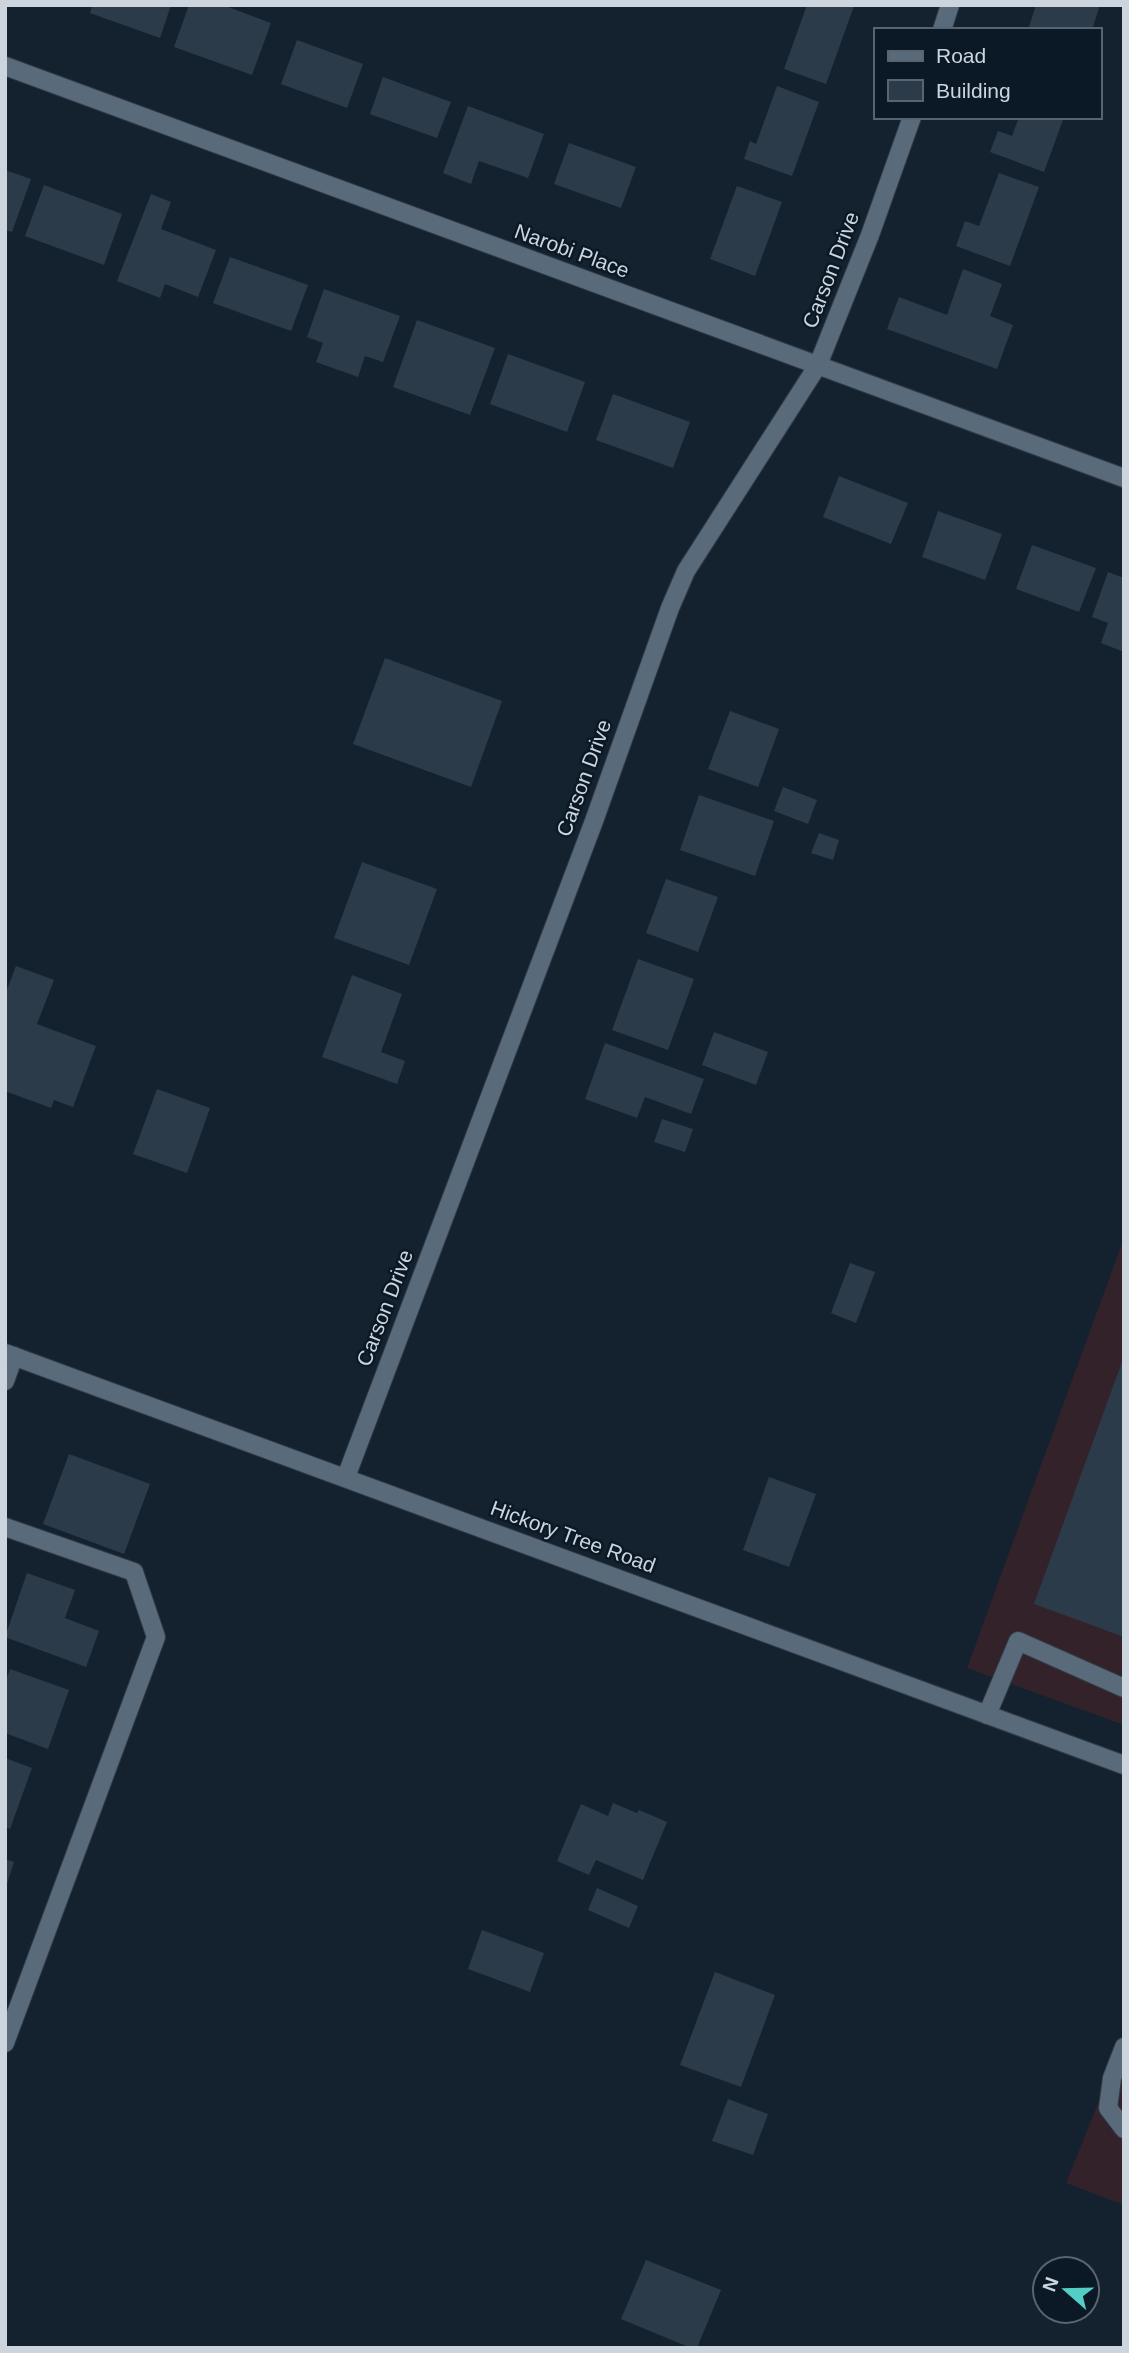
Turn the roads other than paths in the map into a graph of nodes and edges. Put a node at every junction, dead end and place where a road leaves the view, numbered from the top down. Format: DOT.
graph roads {
  1 [pos="950,5"];
  2 [pos="943,28"];
  3 [pos="5,66"];
  4 [pos="911,119"];
  5 [pos="818,365"];
  6 [pos="1124,478"];
  7 [pos="10,1355"];
  8 [pos="5,1381"];
  9 [pos="346,1477"];
  10 [pos="5,1527"];
  11 [pos="1124,1688"];
  12 [pos="987,1715"];
  13 [pos="1124,1765"];
  14 [pos="5,2043"];
  15 [pos="1124,2047"];
  16 [pos="1124,2129"];
  1 -- 2 [label="street"];
  3 -- 5 [label="street, Narobi Place"];
  4 -- 5 [label="street, Carson Drive"];
  5 -- 6 [label="street, Narobi Place"];
  5 -- 9 [label="street, Carson Drive"];
  7 -- 8 [label="street"];
  7 -- 9 [label="street, Hickory Tree Road"];
  9 -- 12 [label="street, Hickory Tree Road"];
  10 -- 14 [label="street"];
  11 -- 12 [label="street"];
  12 -- 13 [label="street, Hickory Tree Road"];
  15 -- 16 [label="street"];
}
